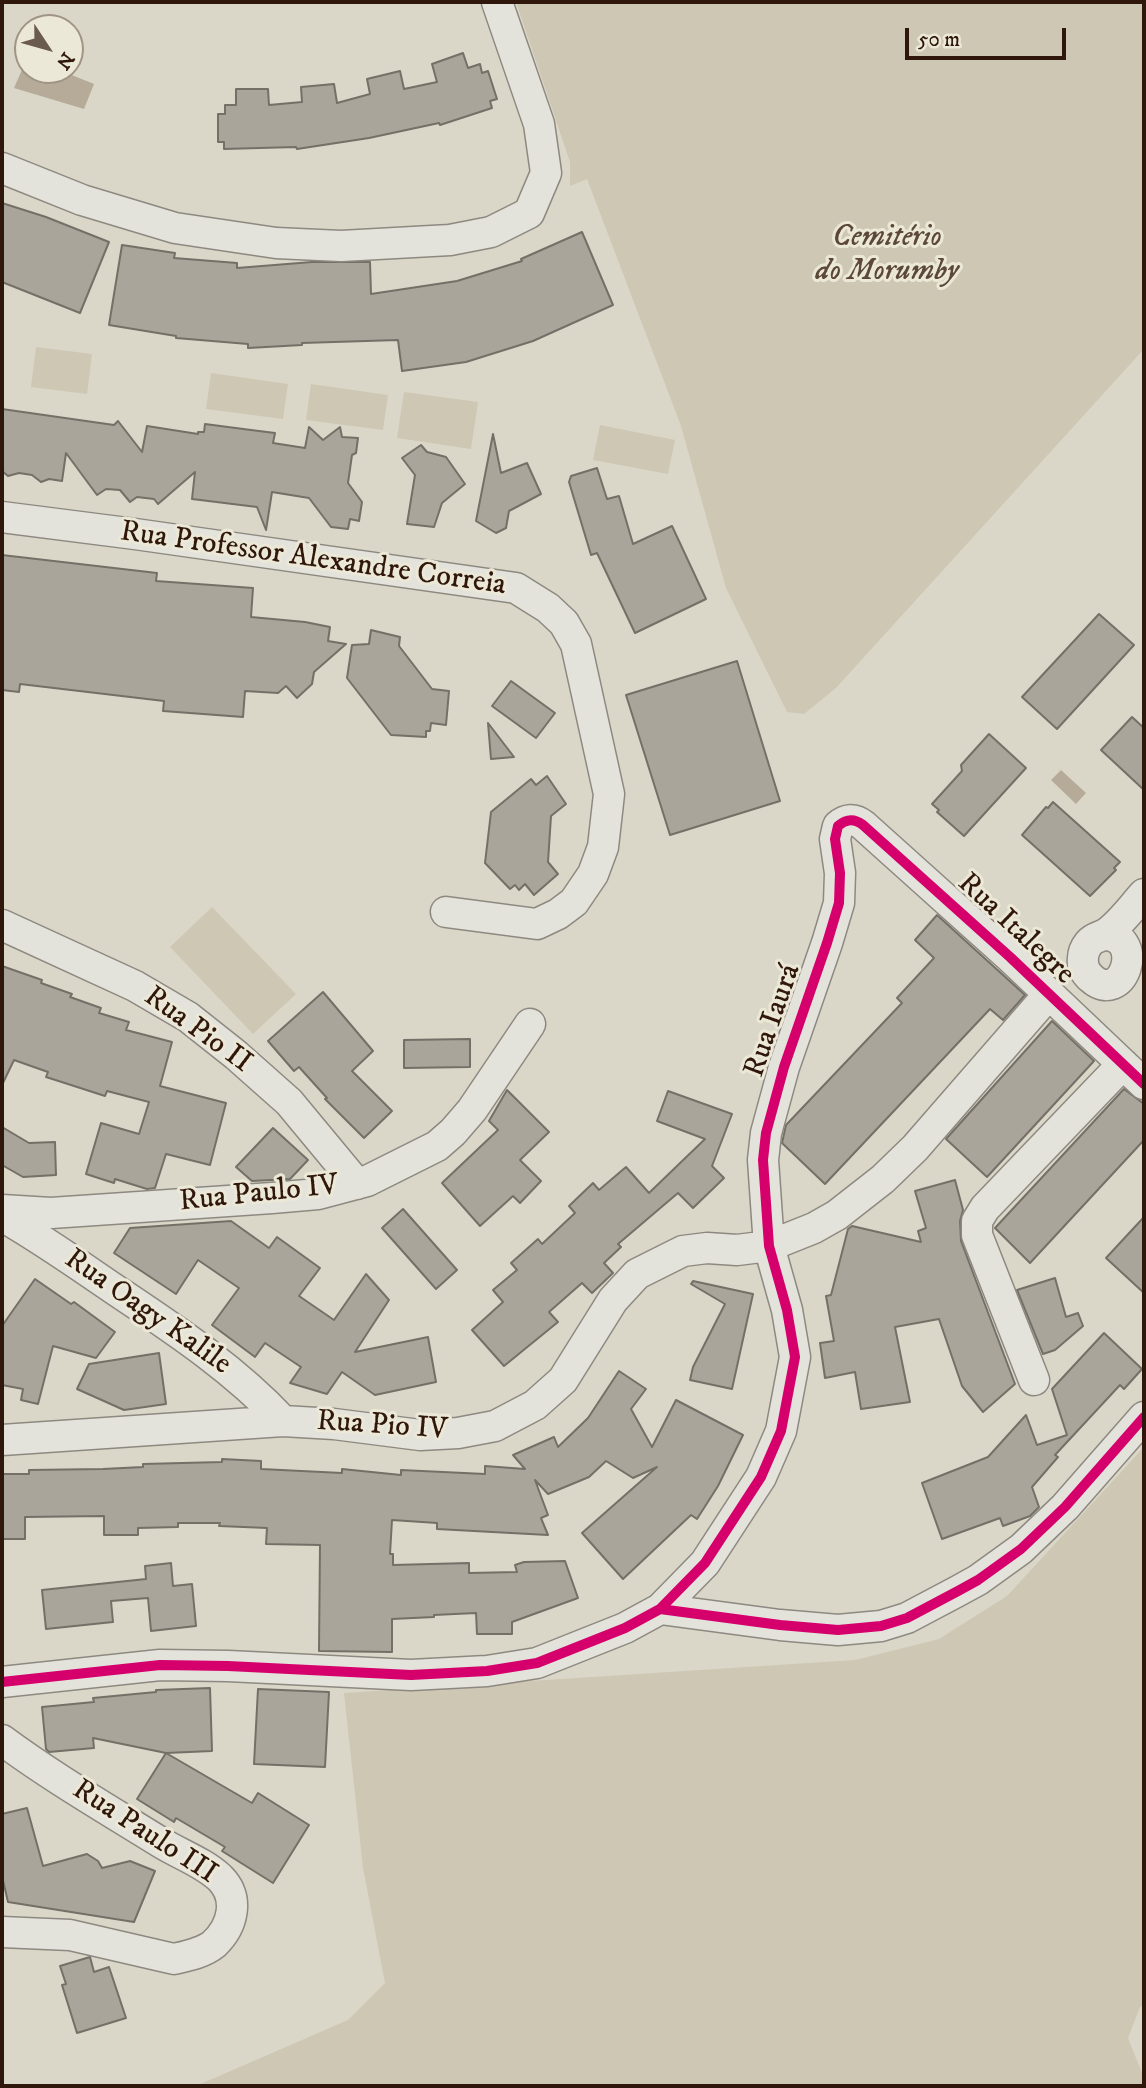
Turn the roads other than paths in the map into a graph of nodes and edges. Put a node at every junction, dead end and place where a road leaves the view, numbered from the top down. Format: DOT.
graph roads {
  1 [pos="498,2"];
  2 [pos="2,168"];
  3 [pos="2,517"];
  4 [pos="849,820"];
  5 [pos="1144,894"];
  6 [pos="446,912"];
  7 [pos="2,925"];
  8 [pos="1106,935"];
  9 [pos="1049,994"];
  10 [pos="530,1024"];
  11 [pos="1133,1074"];
  12 [pos="357,1184"];
  13 [pos="2,1210"];
  14 [pos="2,1216"];
  15 [pos="769,1246"];
  16 [pos="1034,1380"];
  17 [pos="1144,1418"];
  18 [pos="283,1421"];
  19 [pos="2,1440"];
  20 [pos="660,1609"];
  21 [pos="4,1684"];
  22 [pos="2,1740"];
  23 [pos="2,1932"];
  1 -- 2 [label="street"];
  3 -- 6 [label="street, Rua Professor Alexandre Correia"];
  4 -- 9 [label="street, Rua Italegre"];
  4 -- 15 [label="street, Rua Iaurá"];
  5 -- 8 [label="street"];
  7 -- 12 [label="street, Rua Pio II"];
  9 -- 11 [label="street, Rua Italegre"];
  9 -- 15 [label="street, Rua Pio IV"];
  10 -- 12 [label="street, Rua Paulo IV"];
  11 -- 16 [label="street"];
  12 -- 13 [label="street, Rua Paulo IV"];
  14 -- 18 [label="street, Rua Oagy Kalile"];
  15 -- 18 [label="street, Rua Pio IV"];
  15 -- 20 [label="street, Rua Iaurá"];
  17 -- 20 [label="street"];
  18 -- 19 [label="street, Rua Pio IV"];
  20 -- 21 [label="street, Rua Iaurá"];
  22 -- 23 [label="street, Rua Paulo III"];
}
